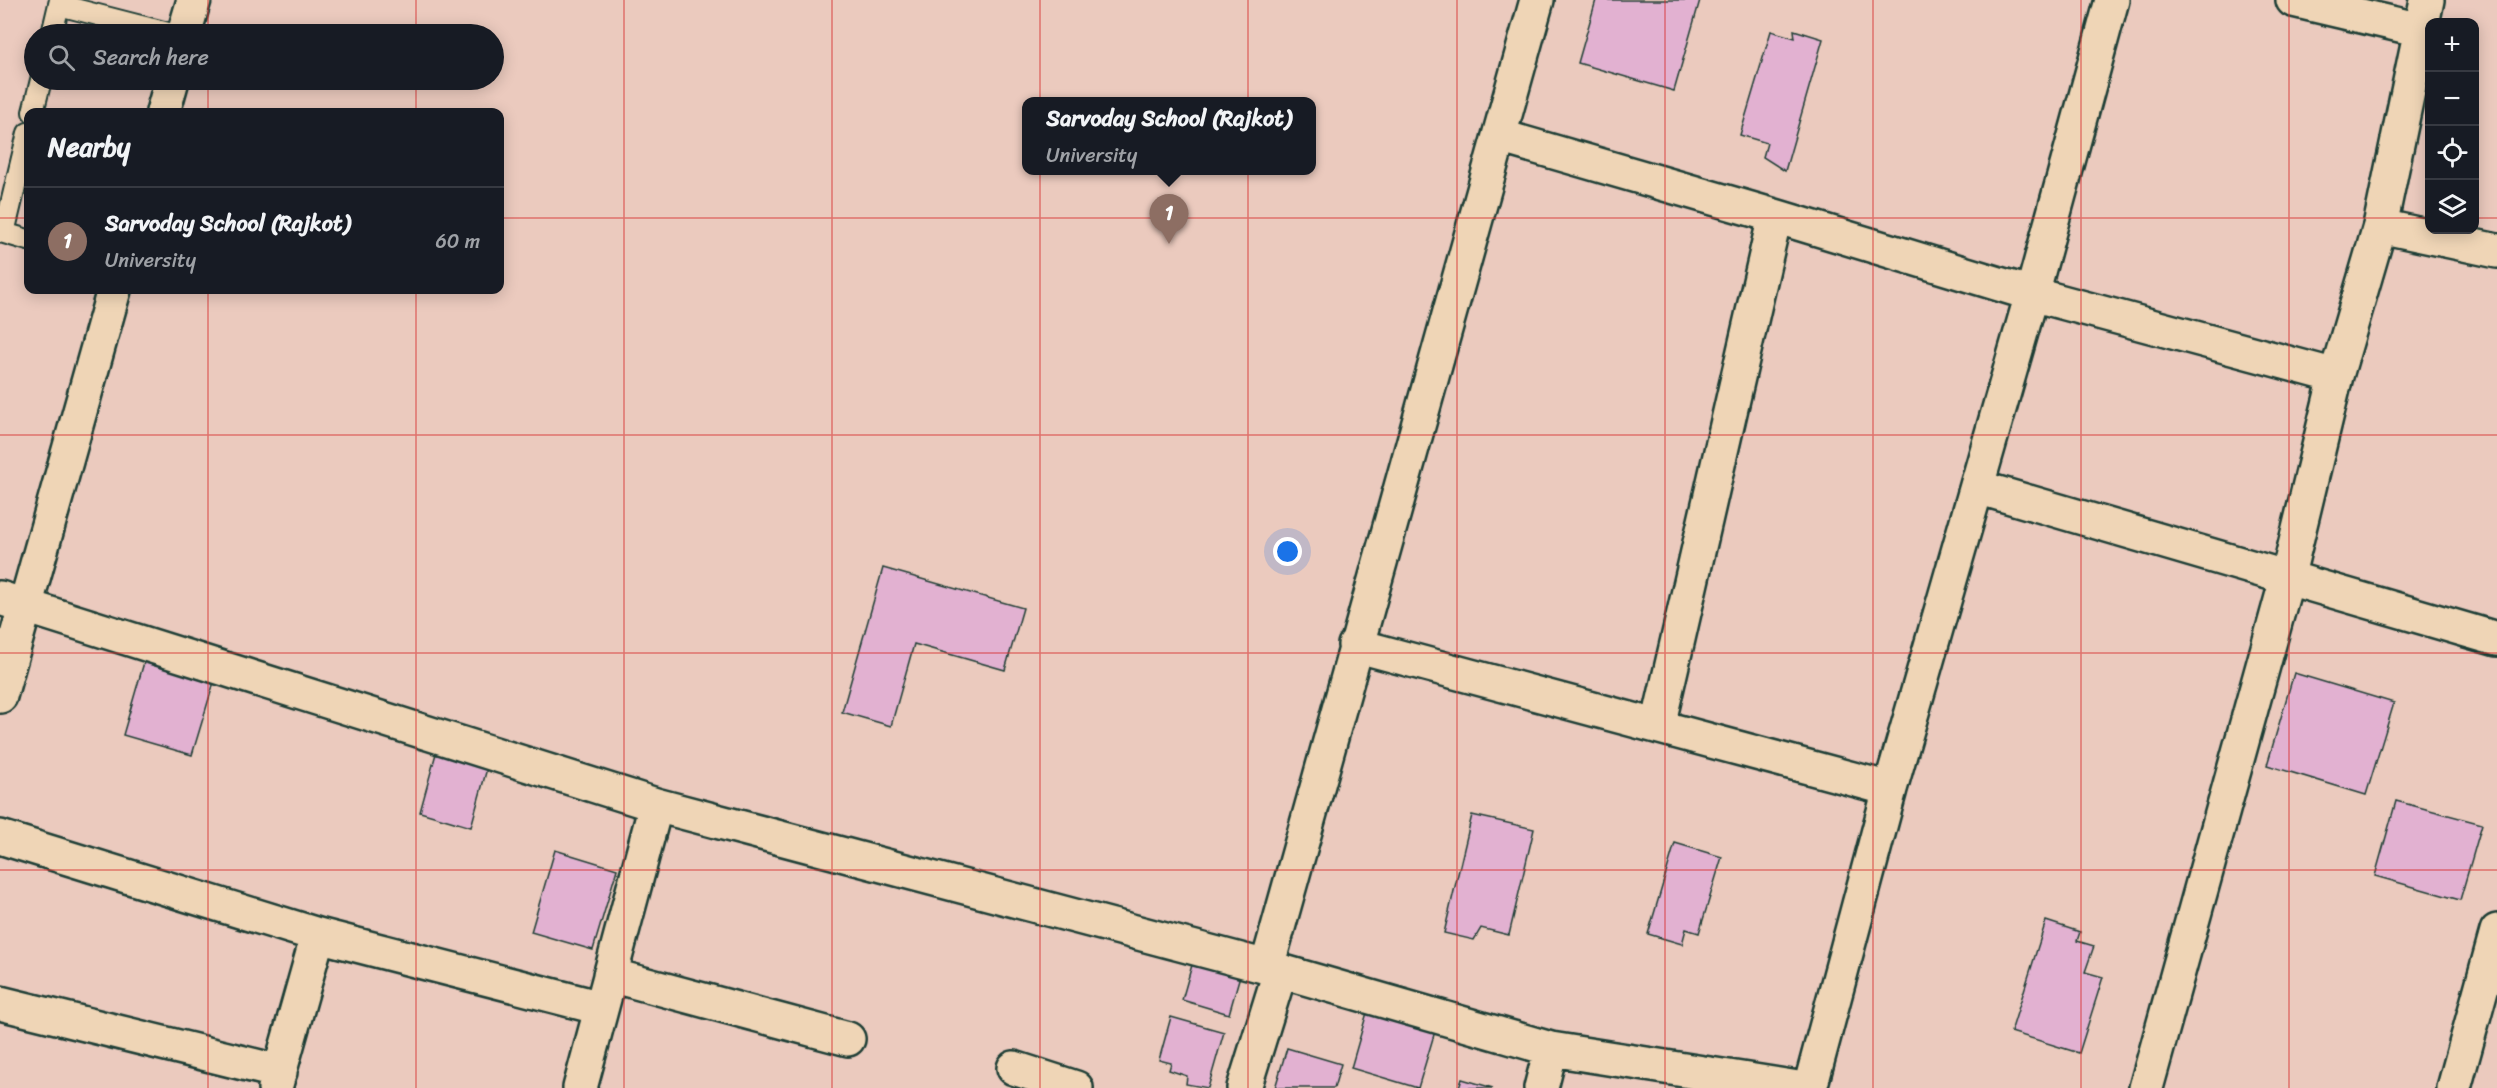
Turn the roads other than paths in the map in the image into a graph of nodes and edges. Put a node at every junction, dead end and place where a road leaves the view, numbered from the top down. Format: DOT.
graph roads {
  1 [pos="194,0"];
  2 [pos="1537,0"];
  3 [pos="2112,0"];
  4 [pos="2293,0"];
  5 [pos="60,2"];
  6 [pos="2424,15"];
  7 [pos="54,24"];
  8 [pos="137,24"];
  9 [pos="187,24"];
  10 [pos="38,90"];
  11 [pos="169,90"];
  12 [pos="34,108"];
  13 [pos="164,108"];
  14 [pos="1500,136"];
  15 [pos="24,150"];
  16 [pos="1775,216"];
  17 [pos="2380,226"];
  18 [pos="24,239"];
  19 [pos="2497,251"];
  20 [pos="113,294"];
  21 [pos="2032,294"];
  22 [pos="2336,376"];
  23 [pos="1977,486"];
  24 [pos="2288,579"];
  25 [pos="13,602"];
  26 [pos="2497,639"];
  27 [pos="1355,645"];
  28 [pos="0,696"];
  29 [pos="1659,726"];
  30 [pos="1890,789"];
  31 [pos="656,805"];
  32 [pos="0,837"];
  33 [pos="2497,931"];
  34 [pos="318,935"];
  35 [pos="1273,970"];
  36 [pos="610,975"];
  37 [pos="0,1003"];
  38 [pos="601,1008"];
  39 [pos="848,1039"];
  40 [pos="1551,1049"];
  41 [pos="1014,1068"];
  42 [pos="278,1080"];
  43 [pos="587,1086"];
  44 [pos="1076,1088"];
  45 [pos="1244,1088"];
  46 [pos="1541,1088"];
  47 [pos="1798,1088"];
  48 [pos="1810,1088"];
  49 [pos="2146,1088"];
  50 [pos="2454,1088"];
  1 -- 9 [label="street"];
  2 -- 14 [label="street"];
  3 -- 21 [label="street"];
  4 -- 6 [label="street"];
  5 -- 7 [label="lane"];
  5 -- 8 [label="lane"];
  6 -- 17 [label="street"];
  10 -- 12 [label="lane"];
  11 -- 13 [label="street"];
  14 -- 16 [label="street"];
  14 -- 27 [label="street"];
  15 -- 18 [label="lane"];
  16 -- 21 [label="street"];
  16 -- 29 [label="street"];
  17 -- 19 [label="street"];
  17 -- 22 [label="street"];
  20 -- 25 [label="street"];
  21 -- 22 [label="street"];
  21 -- 23 [label="street"];
  22 -- 24 [label="street"];
  23 -- 24 [label="street"];
  23 -- 30 [label="street"];
  24 -- 26 [label="street"];
  24 -- 49 [label="street"];
  25 -- 28 [label="street"];
  25 -- 31 [label="street"];
  27 -- 29 [label="street"];
  27 -- 35 [label="street"];
  29 -- 30 [label="street"];
  30 -- 48 [label="street"];
  31 -- 35 [label="street"];
  31 -- 36 [label="street"];
  32 -- 34 [label="street"];
  33 -- 50 [label="street"];
  34 -- 38 [label="street"];
  34 -- 42 [label="street"];
  35 -- 40 [label="street"];
  35 -- 45 [label="street"];
  36 -- 38 [label="street"];
  36 -- 39 [label="street"];
  37 -- 42 [label="street"];
  38 -- 43 [label="street"];
  40 -- 46 [label="street"];
  40 -- 47 [label="street"];
  41 -- 44 [label="street"];
}
